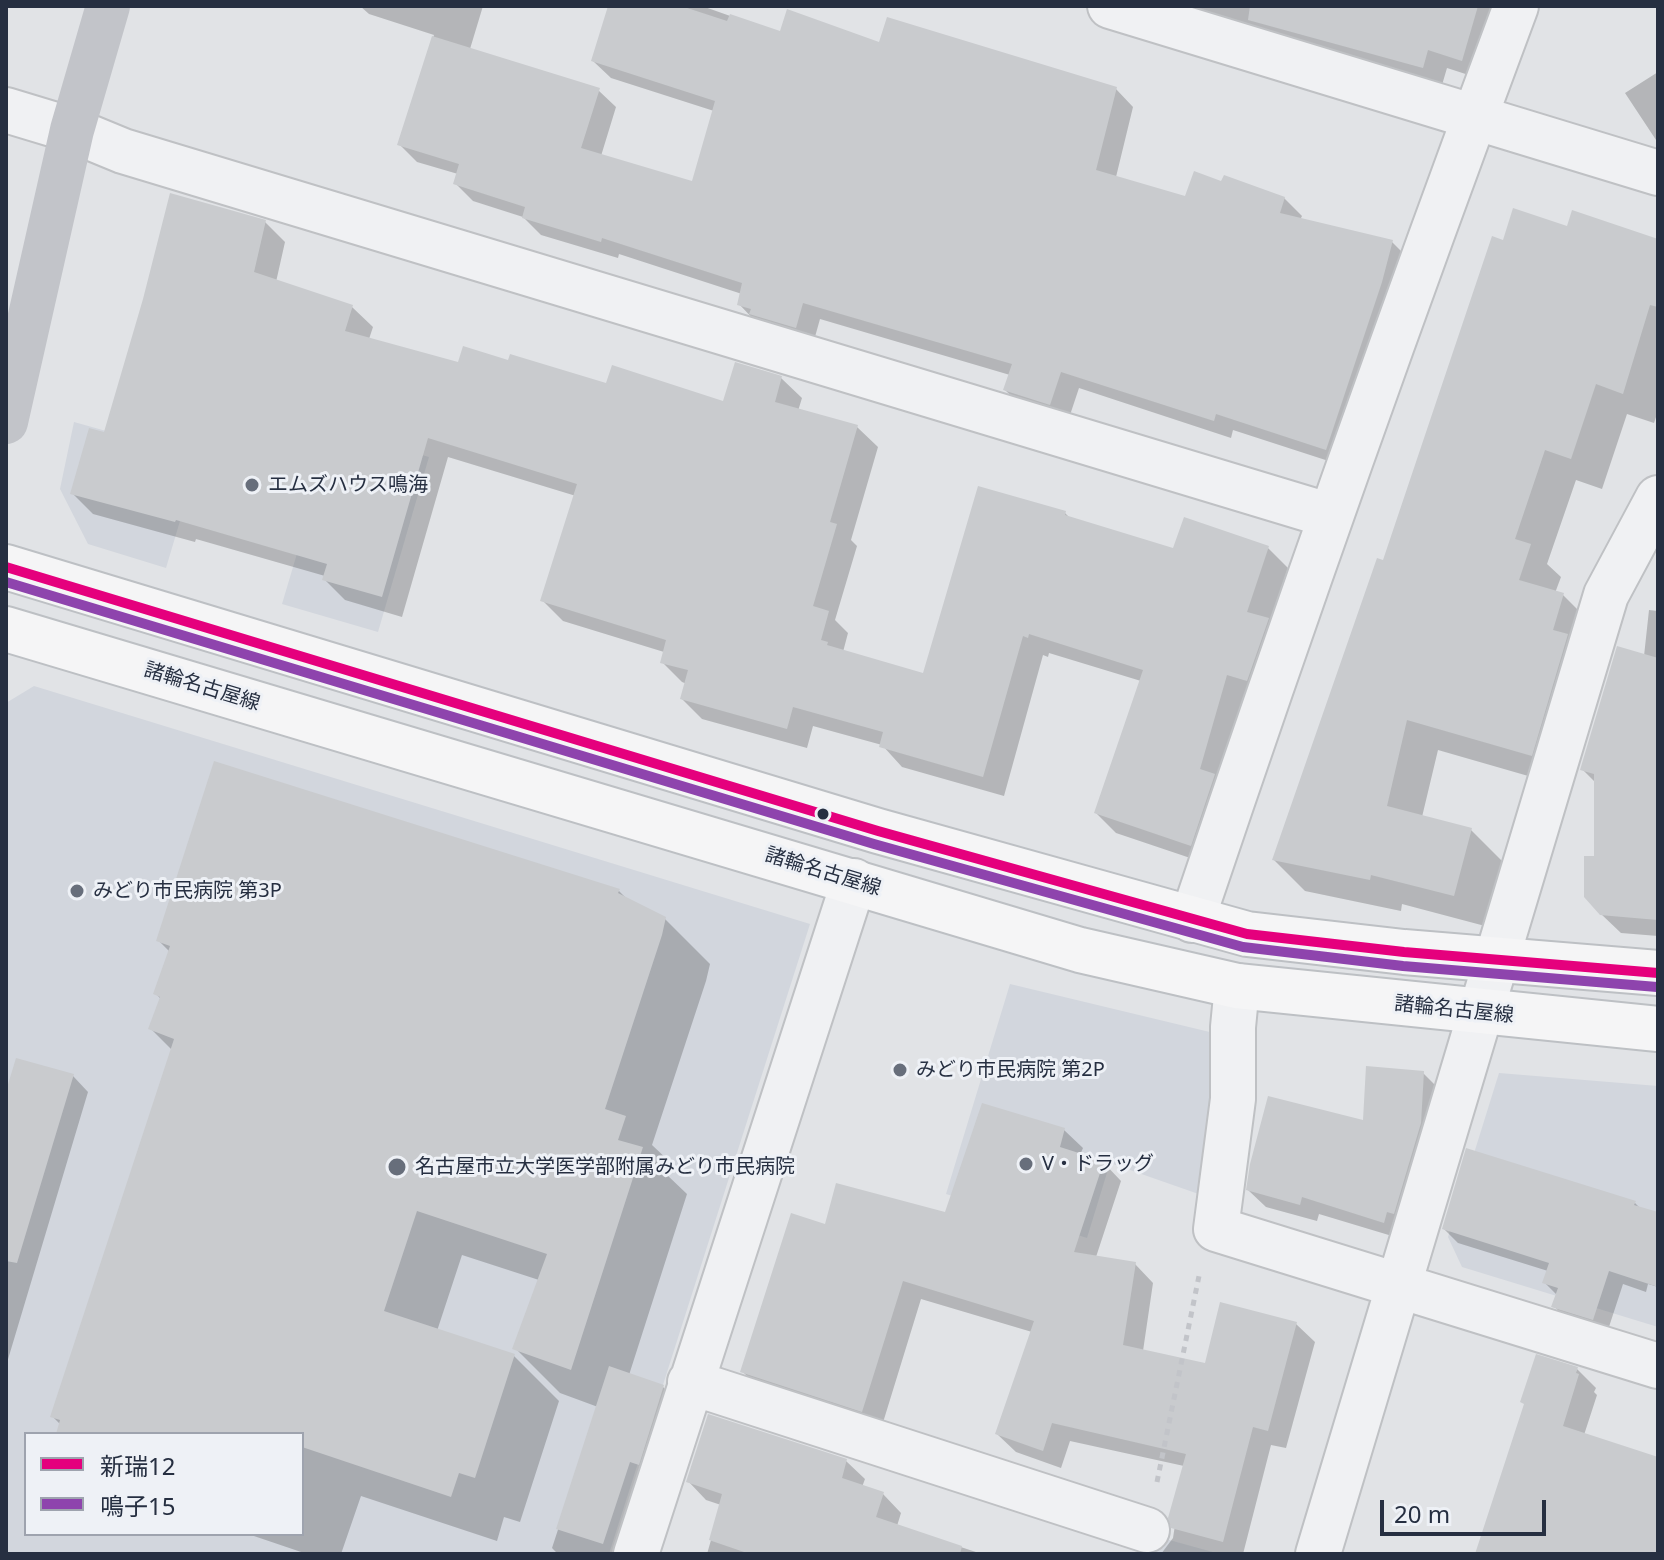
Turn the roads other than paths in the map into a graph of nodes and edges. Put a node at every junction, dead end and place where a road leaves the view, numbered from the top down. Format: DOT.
graph roads {
  1 [pos="108,6"];
  2 [pos="1110,6"];
  3 [pos="1516,6"];
  4 [pos="6,110"];
  5 [pos="1475,117"];
  6 [pos="72,130"];
  7 [pos="1658,173"];
  8 [pos="6,422"];
  9 [pos="1658,498"];
  10 [pos="1331,516"];
  11 [pos="1640,565"];
  12 [pos="6,567"];
  13 [pos="6,629"];
  14 [pos="854,881"];
  15 [pos="1192,920"];
  16 [pos="1497,960"];
  17 [pos="1658,973"];
  18 [pos="1237,986"];
  19 [pos="1481,1013"];
  20 [pos="1658,1029"];
  21 [pos="1399,1287"];
  22 [pos="1658,1366"];
  23 [pos="690,1382"];
  24 [pos="1147,1530"];
  25 [pos="636,1554"];
  26 [pos="1318,1554"];
  1 -- 6 [label="street"];
  2 -- 5 [label="street"];
  3 -- 5 [label="street"];
  4 -- 6 [label="street"];
  5 -- 7 [label="street"];
  5 -- 10 [label="street"];
  6 -- 8 [label="street"];
  6 -- 10 [label="street"];
  9 -- 11 [label="street"];
  10 -- 15 [label="street"];
  11 -- 16 [label="street"];
  12 -- 15 [label="main road"];
  13 -- 14 [label="main road, 諸輪名古屋線"];
  14 -- 18 [label="main road, 諸輪名古屋線"];
  14 -- 23 [label="street"];
  15 -- 16 [label="main road"];
  16 -- 17 [label="main road"];
  16 -- 19 [label="street"];
  18 -- 19 [label="main road, 諸輪名古屋線"];
  18 -- 21 [label="street"];
  19 -- 20 [label="main road, 諸輪名古屋線"];
  19 -- 21 [label="street"];
  21 -- 22 [label="street"];
  21 -- 26 [label="street"];
  23 -- 24 [label="street"];
  23 -- 25 [label="street"];
}
